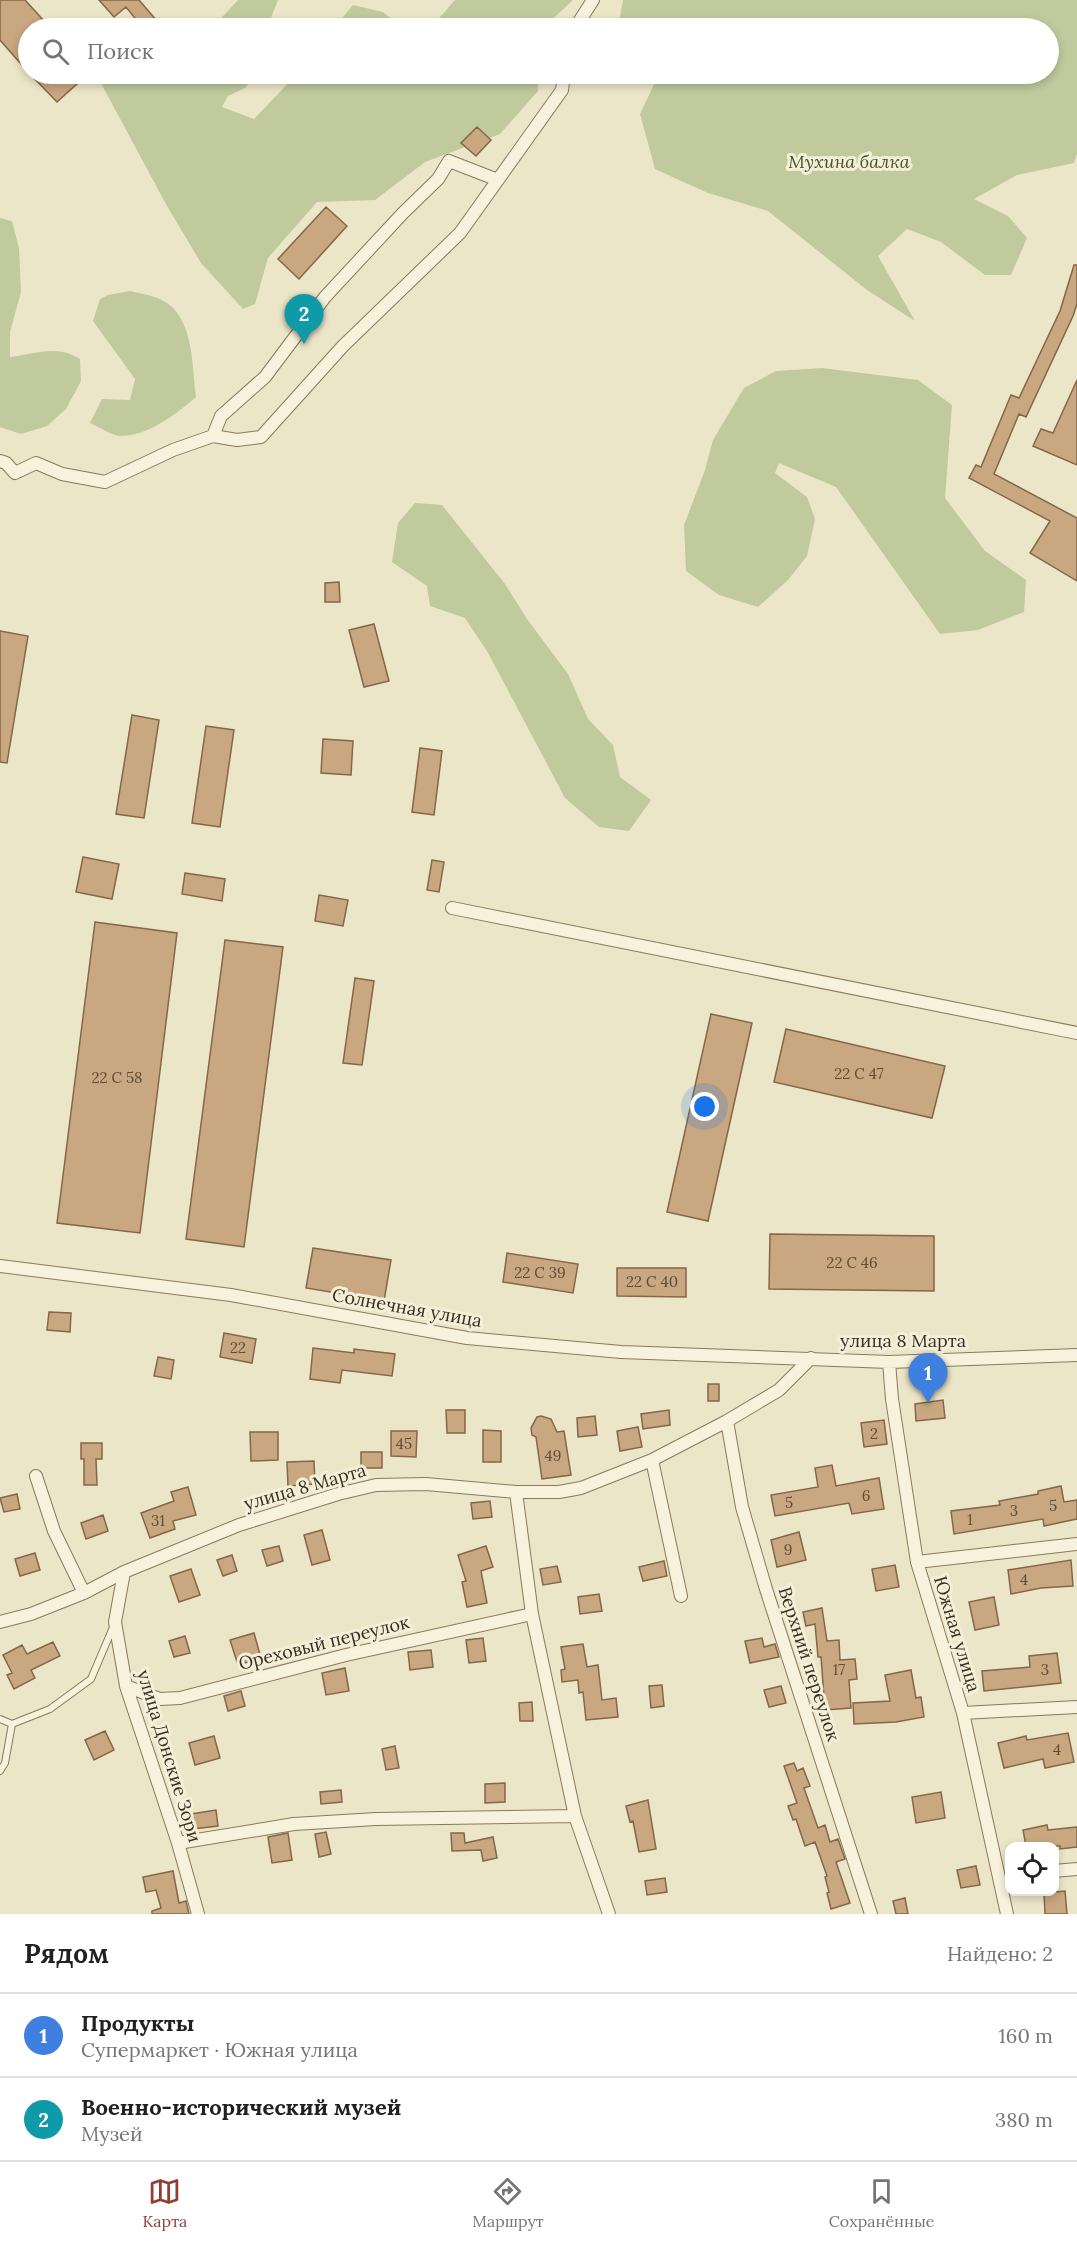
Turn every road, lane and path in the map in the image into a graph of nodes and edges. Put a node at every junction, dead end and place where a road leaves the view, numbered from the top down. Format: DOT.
graph roads {
  1 [pos="593,0"];
  2 [pos="581,18"];
  3 [pos="563,84"];
  4 [pos="498,180"];
  5 [pos="213,436"];
  6 [pos="0,461"];
  7 [pos="452,908"];
  8 [pos="1077,1033"];
  9 [pos="0,1266"];
  10 [pos="1077,1355"];
  11 [pos="811,1359"];
  12 [pos="889,1362"];
  13 [pos="727,1421"];
  14 [pos="652,1460"];
  15 [pos="36,1476"];
  16 [pos="516,1492"];
  17 [pos="1077,1544"];
  18 [pos="917,1562"];
  19 [pos="124,1572"];
  20 [pos="84,1593"];
  21 [pos="681,1596"];
  22 [pos="532,1614"];
  23 [pos="0,1622"];
  24 [pos="115,1622"];
  25 [pos="126,1686"];
  26 [pos="1077,1707"];
  27 [pos="963,1713"];
  28 [pos="0,1719"];
  29 [pos="12,1724"];
  30 [pos="0,1771"];
  31 [pos="575,1816"];
  32 [pos="178,1843"];
  33 [pos="1077,1869"];
  34 [pos="1059,1871"];
  35 [pos="1004,1875"];
  36 [pos="198,1914"];
  37 [pos="609,1914"];
  38 [pos="871,1914"];
  39 [pos="1007,1914"];
  1 -- 2 [label="street"];
  3 -- 4 [label="street"];
  4 -- 5 [label="street"];
  4 -- 5 [label="street"];
  5 -- 6 [label="street"];
  7 -- 8 [label="street"];
  9 -- 11 [label="street, Солнечная улица"];
  10 -- 12 [label="street, улица 8 Марта"];
  11 -- 12 [label="street, улица 8 Марта"];
  11 -- 13 [label="street, улица 8 Марта"];
  12 -- 18 [label="street, Южная улица"];
  13 -- 14 [label="street, улица 8 Марта"];
  13 -- 38 [label="street, Верхний переулок"];
  14 -- 16 [label="street, улица 8 Марта"];
  14 -- 21 [label="street"];
  15 -- 20 [label="street"];
  16 -- 19 [label="street, улица 8 Марта"];
  16 -- 22 [label="street"];
  17 -- 18 [label="street"];
  18 -- 27 [label="street, Южная улица"];
  19 -- 20 [label="street, улица 8 Марта"];
  19 -- 24 [label="street, улица Донские Зори"];
  20 -- 23 [label="street, улица 8 Марта"];
  22 -- 25 [label="street, Ореховый переулок"];
  22 -- 31 [label="street"];
  24 -- 25 [label="street, улица Донские Зори"];
  24 -- 29 [label="lane"];
  25 -- 32 [label="street, улица Донские Зори"];
  26 -- 27 [label="street"];
  27 -- 35 [label="street, Южная улица"];
  28 -- 29 [label="lane"];
  29 -- 30 [label="lane"];
  31 -- 32 [label="street"];
  31 -- 37 [label="street"];
  32 -- 36 [label="street, улица Донские Зори"];
  33 -- 34 [label="street"];
  35 -- 39 [label="street, Южная улица"];
}
